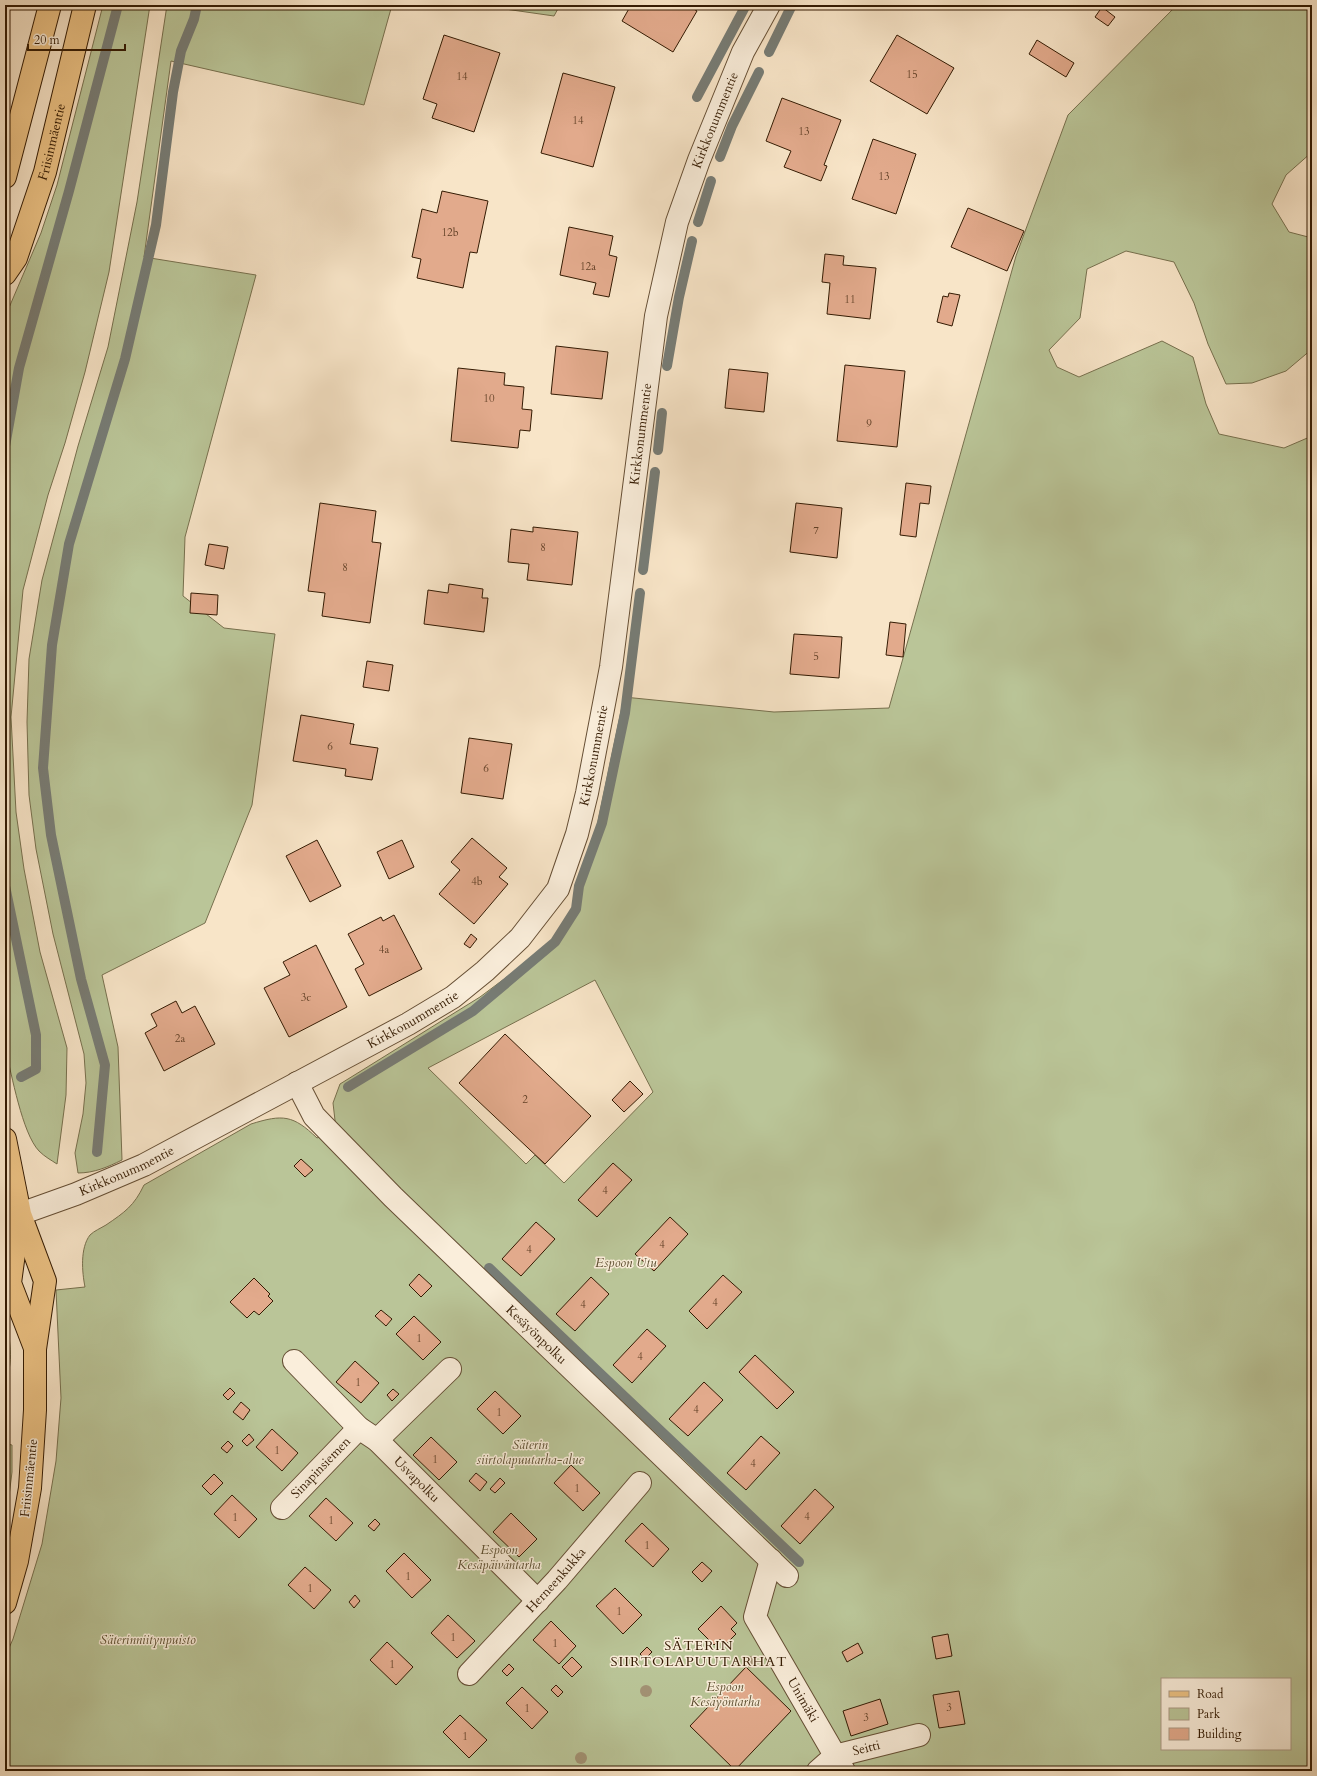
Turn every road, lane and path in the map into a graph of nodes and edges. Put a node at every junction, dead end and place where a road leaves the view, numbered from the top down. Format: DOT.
graph roads {
  1 [pos="50,5"];
  2 [pos="85,5"];
  3 [pos="769,5"];
  4 [pos="5,177"];
  5 [pos="5,274"];
  6 [pos="297,1083"];
  7 [pos="5,1139"];
  8 [pos="20,1214"];
  9 [pos="35,1350"];
  10 [pos="294,1361"];
  11 [pos="450,1369"];
  12 [pos="368,1434"];
  13 [pos="640,1483"];
  14 [pos="282,1508"];
  15 [pos="771,1560"];
  16 [pos="787,1576"];
  17 [pos="538,1601"];
  18 [pos="5,1603"];
  19 [pos="469,1674"];
  20 [pos="919,1735"];
  21 [pos="839,1764"];
  22 [pos="818,1771"];
  1 -- 4 [label="main road"];
  2 -- 5 [label="main road, Friisinmäentie"];
  3 -- 6 [label="street, Kirkkonummentie"];
  6 -- 8 [label="street, Kirkkonummentie"];
  6 -- 15 [label="street, Kesäyönpolku"];
  7 -- 8 [label="main road, Friisinmäentie"];
  8 -- 9 [label="main road, Friisinmäentie"];
  8 -- 9 [label="main road, Friisinmäentie"];
  9 -- 18 [label="main road, Friisinmäentie"];
  10 -- 12 [label="street, Usvapolku"];
  11 -- 12 [label="street, Sinapinsiemen"];
  12 -- 14 [label="street, Sinapinsiemen"];
  12 -- 17 [label="street, Usvapolku"];
  13 -- 17 [label="street, Herneenkukka"];
  15 -- 16 [label="street, Kesäyönpolku"];
  15 -- 21 [label="street, Unimäki"];
  17 -- 19 [label="street, Herneenkukka"];
  20 -- 21 [label="street, Seitti"];
  21 -- 22 [label="street, Seitti"];
}
